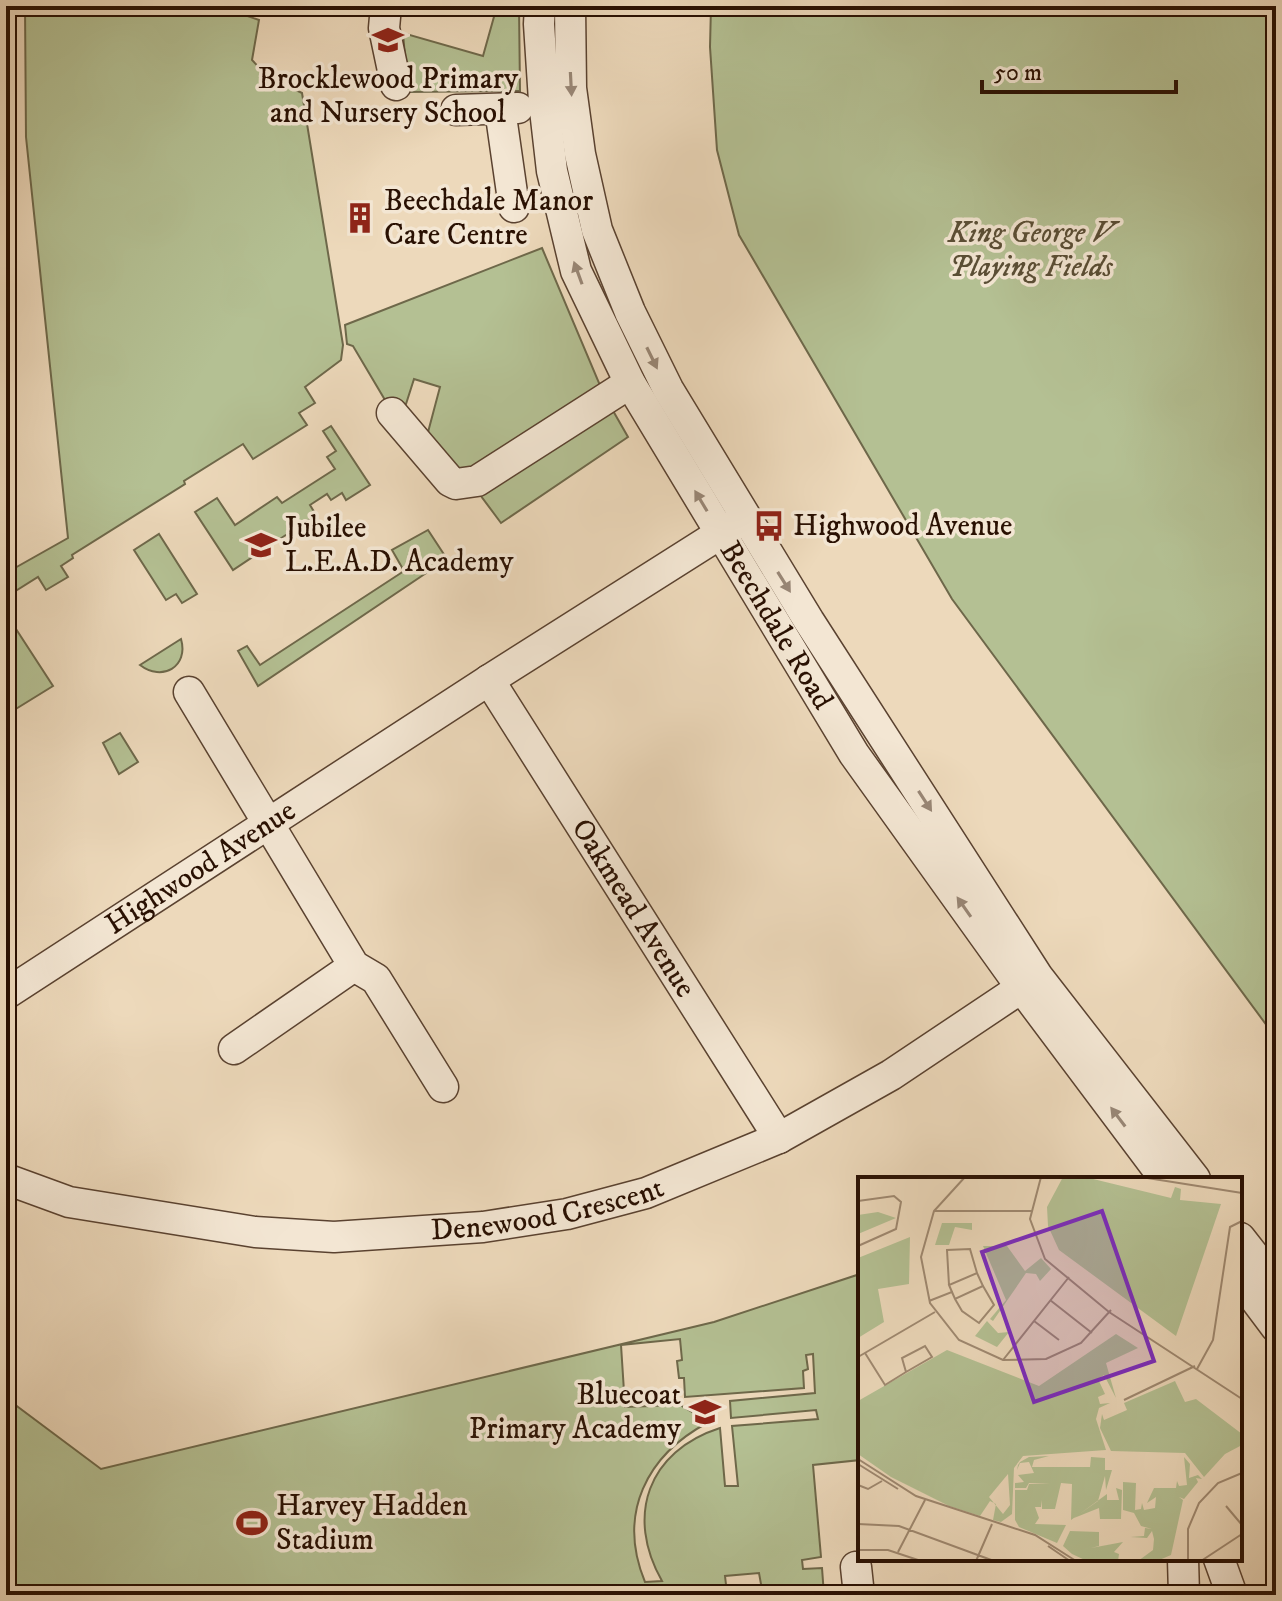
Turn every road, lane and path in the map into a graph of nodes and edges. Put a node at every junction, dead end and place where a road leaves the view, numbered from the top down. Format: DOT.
graph roads {
  1 [pos="386,6"];
  2 [pos="540,6"];
  3 [pos="570,6"];
  4 [pos="396,85"];
  5 [pos="544,108"];
  6 [pos="500,109"];
  7 [pos="456,110"];
  8 [pos="514,207"];
  9 [pos="630,383"];
  10 [pos="392,413"];
  11 [pos="732,526"];
  12 [pos="489,680"];
  13 [pos="189,692"];
  14 [pos="266,824"];
  15 [pos="354,966"];
  16 [pos="1030,982"];
  17 [pos="6,994"];
  18 [pos="234,1049"];
  19 [pos="443,1087"];
  20 [pos="779,1138"];
  21 [pos="1164,1177"];
  22 [pos="1193,1177"];
  23 [pos="6,1179"];
  24 [pos="1242,1241"];
  25 [pos="1242,1282"];
  26 [pos="1276,1284"];
  27 [pos="1276,1327"];
  28 [pos="1183,1561"];
  29 [pos="1220,1561"];
  30 [pos="1184,1595"];
  31 [pos="1232,1595"];
  1 -- 4 [label="street"];
  2 -- 5 [label="street, Beechdale Road"];
  3 -- 11 [label="street, Beechdale Road, one-way"];
  5 -- 6 [label="street"];
  9 -- 5 [label="street, Beechdale Road, one-way"];
  6 -- 7 [label="street"];
  6 -- 8 [label="street"];
  9 -- 10 [label="street"];
  11 -- 9 [label="street, Beechdale Road, one-way"];
  11 -- 12 [label="street, Highwood Avenue"];
  11 -- 16 [label="street, Beechdale Road"];
  12 -- 14 [label="street, Highwood Avenue"];
  12 -- 20 [label="street, Oakmead Avenue"];
  13 -- 14 [label="street"];
  14 -- 15 [label="street"];
  14 -- 17 [label="street, Highwood Avenue"];
  15 -- 18 [label="street"];
  15 -- 19 [label="street"];
  16 -- 20 [label="street, Denewood Crescent"];
  21 -- 16 [label="street, Beechdale Road, one-way"];
  16 -- 22 [label="street, Beechdale Road"];
  20 -- 23 [label="street, Denewood Crescent"];
  24 -- 26 [label="street"];
  25 -- 27 [label="street"];
  28 -- 30 [label="street"];
  29 -- 31 [label="street"];
}
